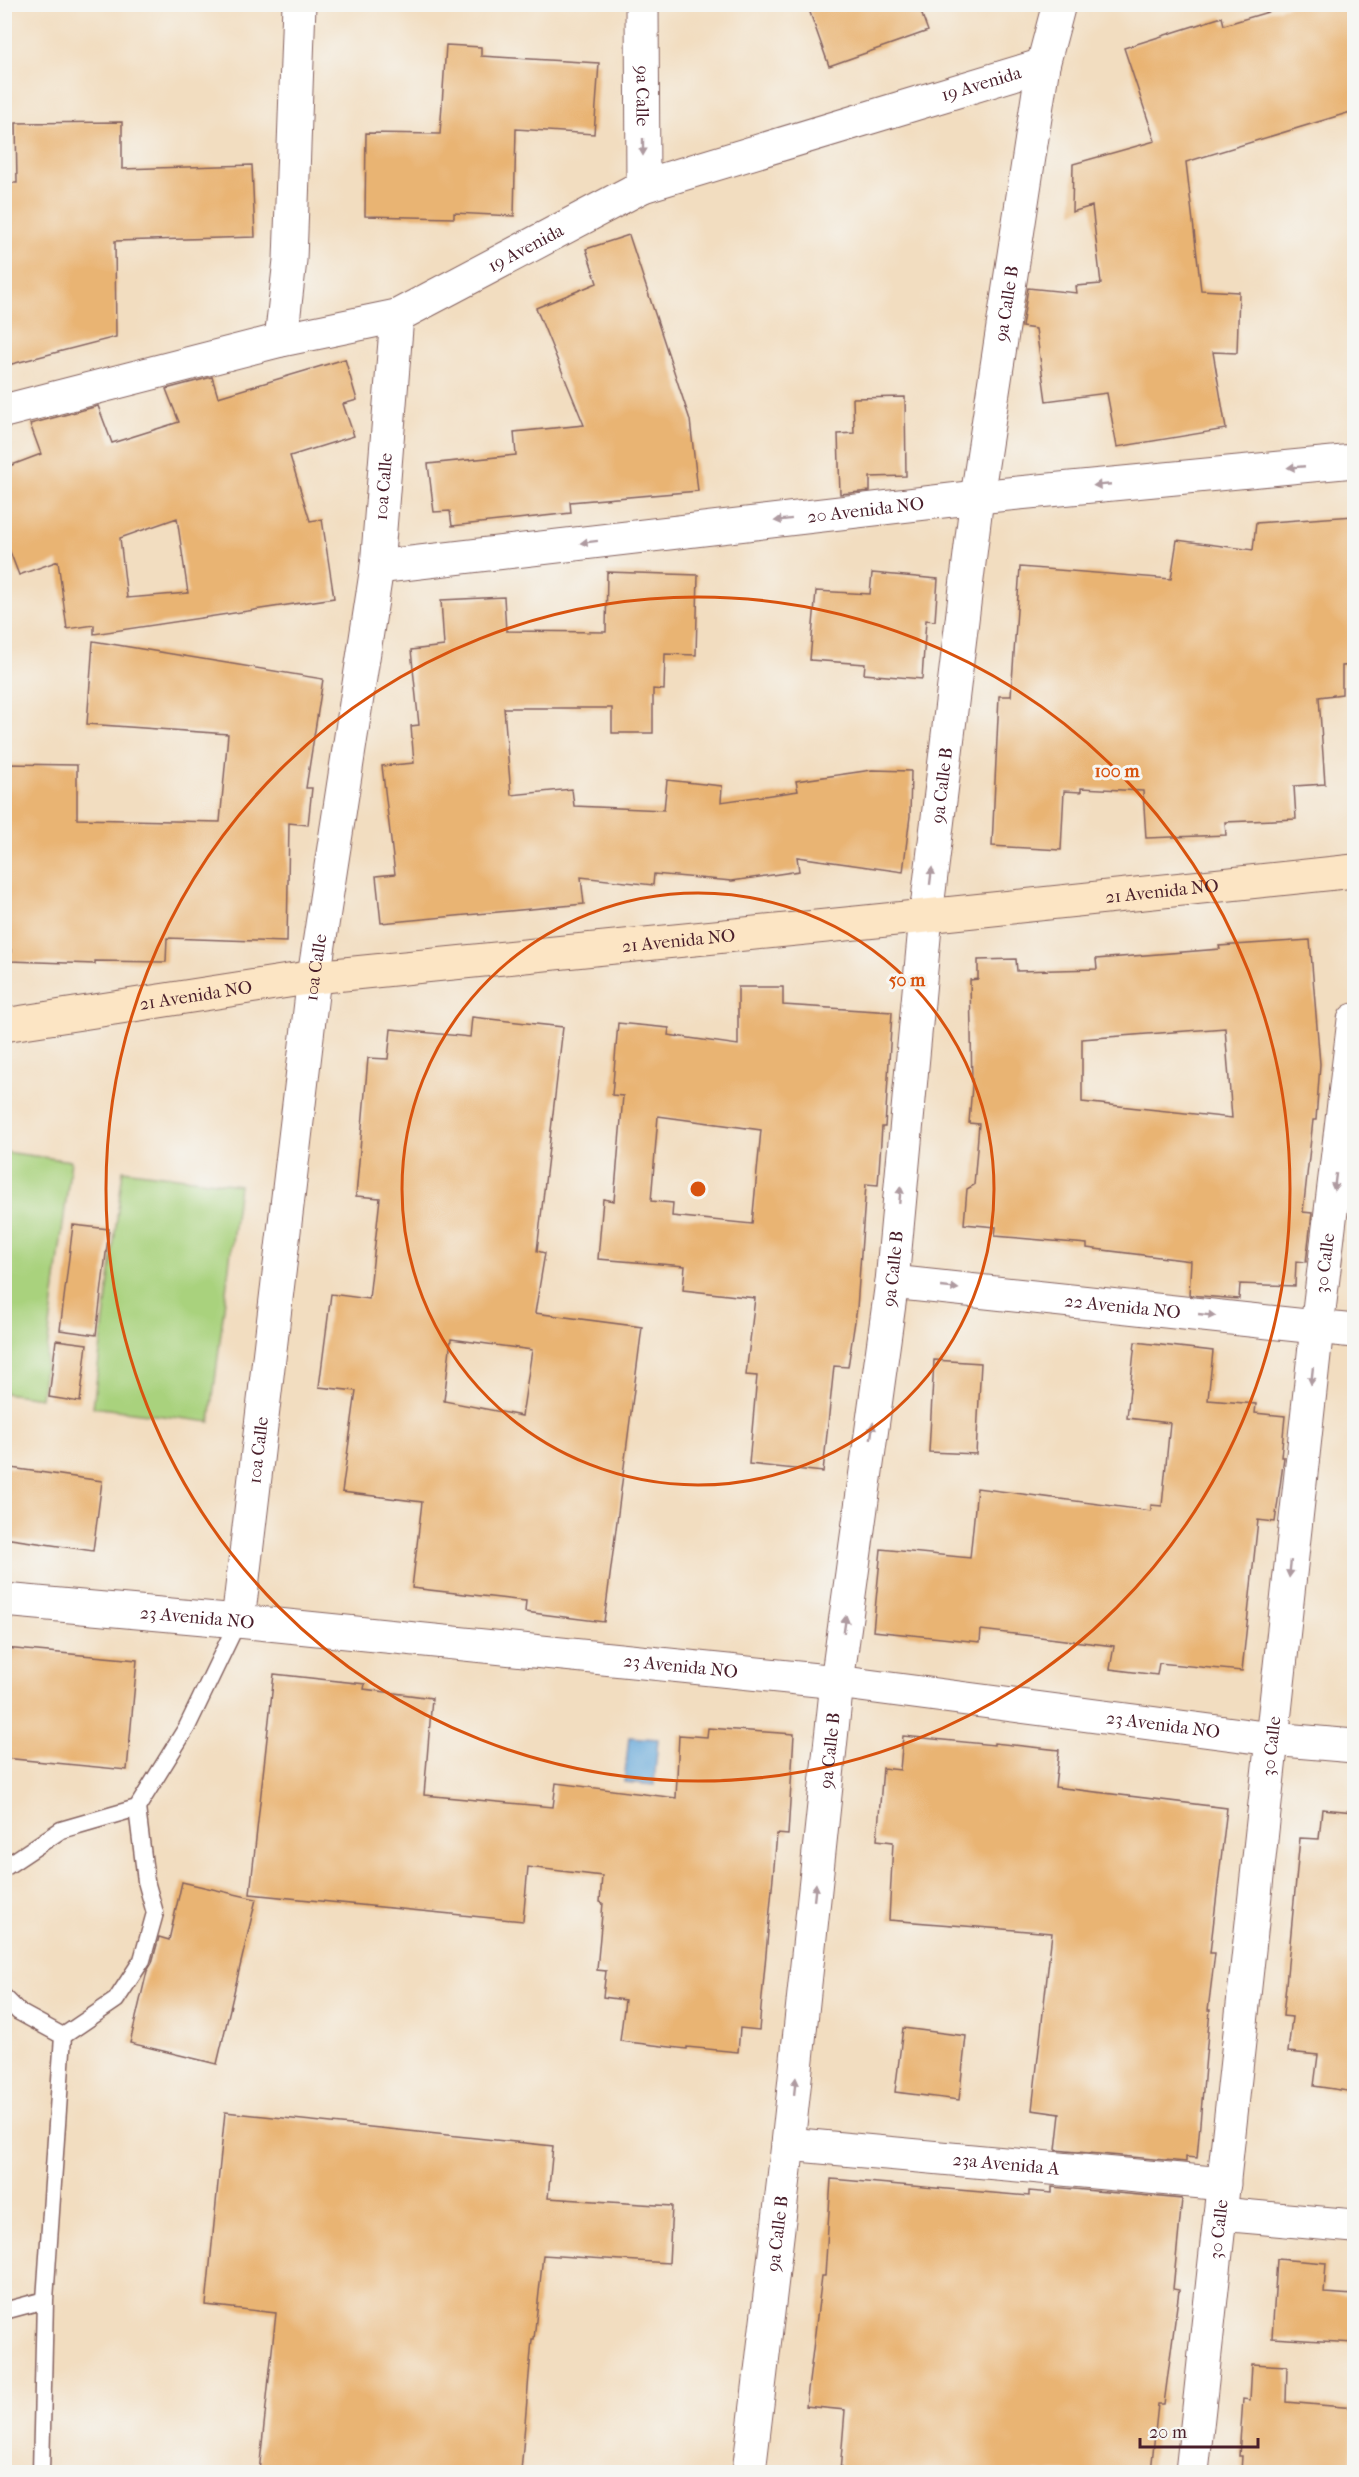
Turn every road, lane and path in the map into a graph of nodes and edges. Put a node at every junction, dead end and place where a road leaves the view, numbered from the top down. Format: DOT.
graph roads {
  1 [pos="299,4"];
  2 [pos="642,4"];
  3 [pos="1059,4"];
  4 [pos="1043,66"];
  5 [pos="643,186"];
  6 [pos="397,315"];
  7 [pos="281,340"];
  8 [pos="4,411"];
  9 [pos="1354,461"];
  10 [pos="977,497"];
  11 [pos="377,567"];
  12 [pos="1354,871"];
  13 [pos="926,916"];
  14 [pos="314,977"];
  15 [pos="1354,1020"];
  16 [pos="4,1025"];
  17 [pos="892,1282"];
  18 [pos="1317,1327"];
  19 [pos="1354,1331"];
  20 [pos="4,1600"];
  21 [pos="238,1621"];
  22 [pos="837,1682"];
  23 [pos="1272,1739"];
  24 [pos="1354,1746"];
  25 [pos="137,1808"];
  26 [pos="4,1868"];
  27 [pos="4,1997"];
  28 [pos="63,2036"];
  29 [pos="788,2144"];
  30 [pos="1222,2199"];
  31 [pos="1354,2226"];
  32 [pos="45,2300"];
  33 [pos="4,2311"];
  34 [pos="41,2472"];
  35 [pos="749,2472"];
  36 [pos="1192,2472"];
  1 -- 7 [label="street"];
  2 -- 5 [label="street, 9a Calle, one-way"];
  3 -- 4 [label="street, 9a Calle B"];
  4 -- 5 [label="street, 19 Avenida"];
  4 -- 10 [label="street, 9a Calle B"];
  5 -- 6 [label="street, 19 Avenida"];
  6 -- 7 [label="street, 19 Avenida"];
  6 -- 11 [label="street, 10a Calle"];
  7 -- 8 [label="street, 19 Avenida"];
  9 -- 10 [label="street, 20 Avenida NO, one-way"];
  10 -- 11 [label="street, 20 Avenida NO, one-way"];
  13 -- 10 [label="street, 9a Calle B, one-way"];
  11 -- 14 [label="street, 10a Calle"];
  12 -- 13 [label="street, 21 Avenida NO"];
  13 -- 14 [label="street, 21 Avenida NO"];
  17 -- 13 [label="street, 9a Calle B, one-way"];
  14 -- 16 [label="street, 21 Avenida NO"];
  14 -- 21 [label="street, 10a Calle"];
  15 -- 18 [label="street, 30 Calle, one-way"];
  17 -- 18 [label="street, 22 Avenida NO, one-way"];
  22 -- 17 [label="street, 9a Calle B, one-way"];
  18 -- 19 [label="street, 22 Avenida NO"];
  18 -- 23 [label="street, 30 Calle, one-way"];
  20 -- 21 [label="street, 23 Avenida NO"];
  21 -- 22 [label="street, 23 Avenida NO"];
  21 -- 25 [label="lane"];
  22 -- 23 [label="street, 23 Avenida NO"];
  29 -- 22 [label="street, 9a Calle B, one-way"];
  23 -- 24 [label="street, 23 Avenida NO"];
  23 -- 30 [label="street, 30 Calle"];
  25 -- 26 [label="lane"];
  25 -- 28 [label="lane"];
  27 -- 28 [label="lane"];
  28 -- 32 [label="lane"];
  29 -- 30 [label="street, 23a Avenida A"];
  29 -- 35 [label="street, 9a Calle B"];
  30 -- 31 [label="street, 23a Avenida A"];
  30 -- 36 [label="street, 30 Calle"];
  32 -- 33 [label="lane"];
  32 -- 34 [label="lane"];
}
